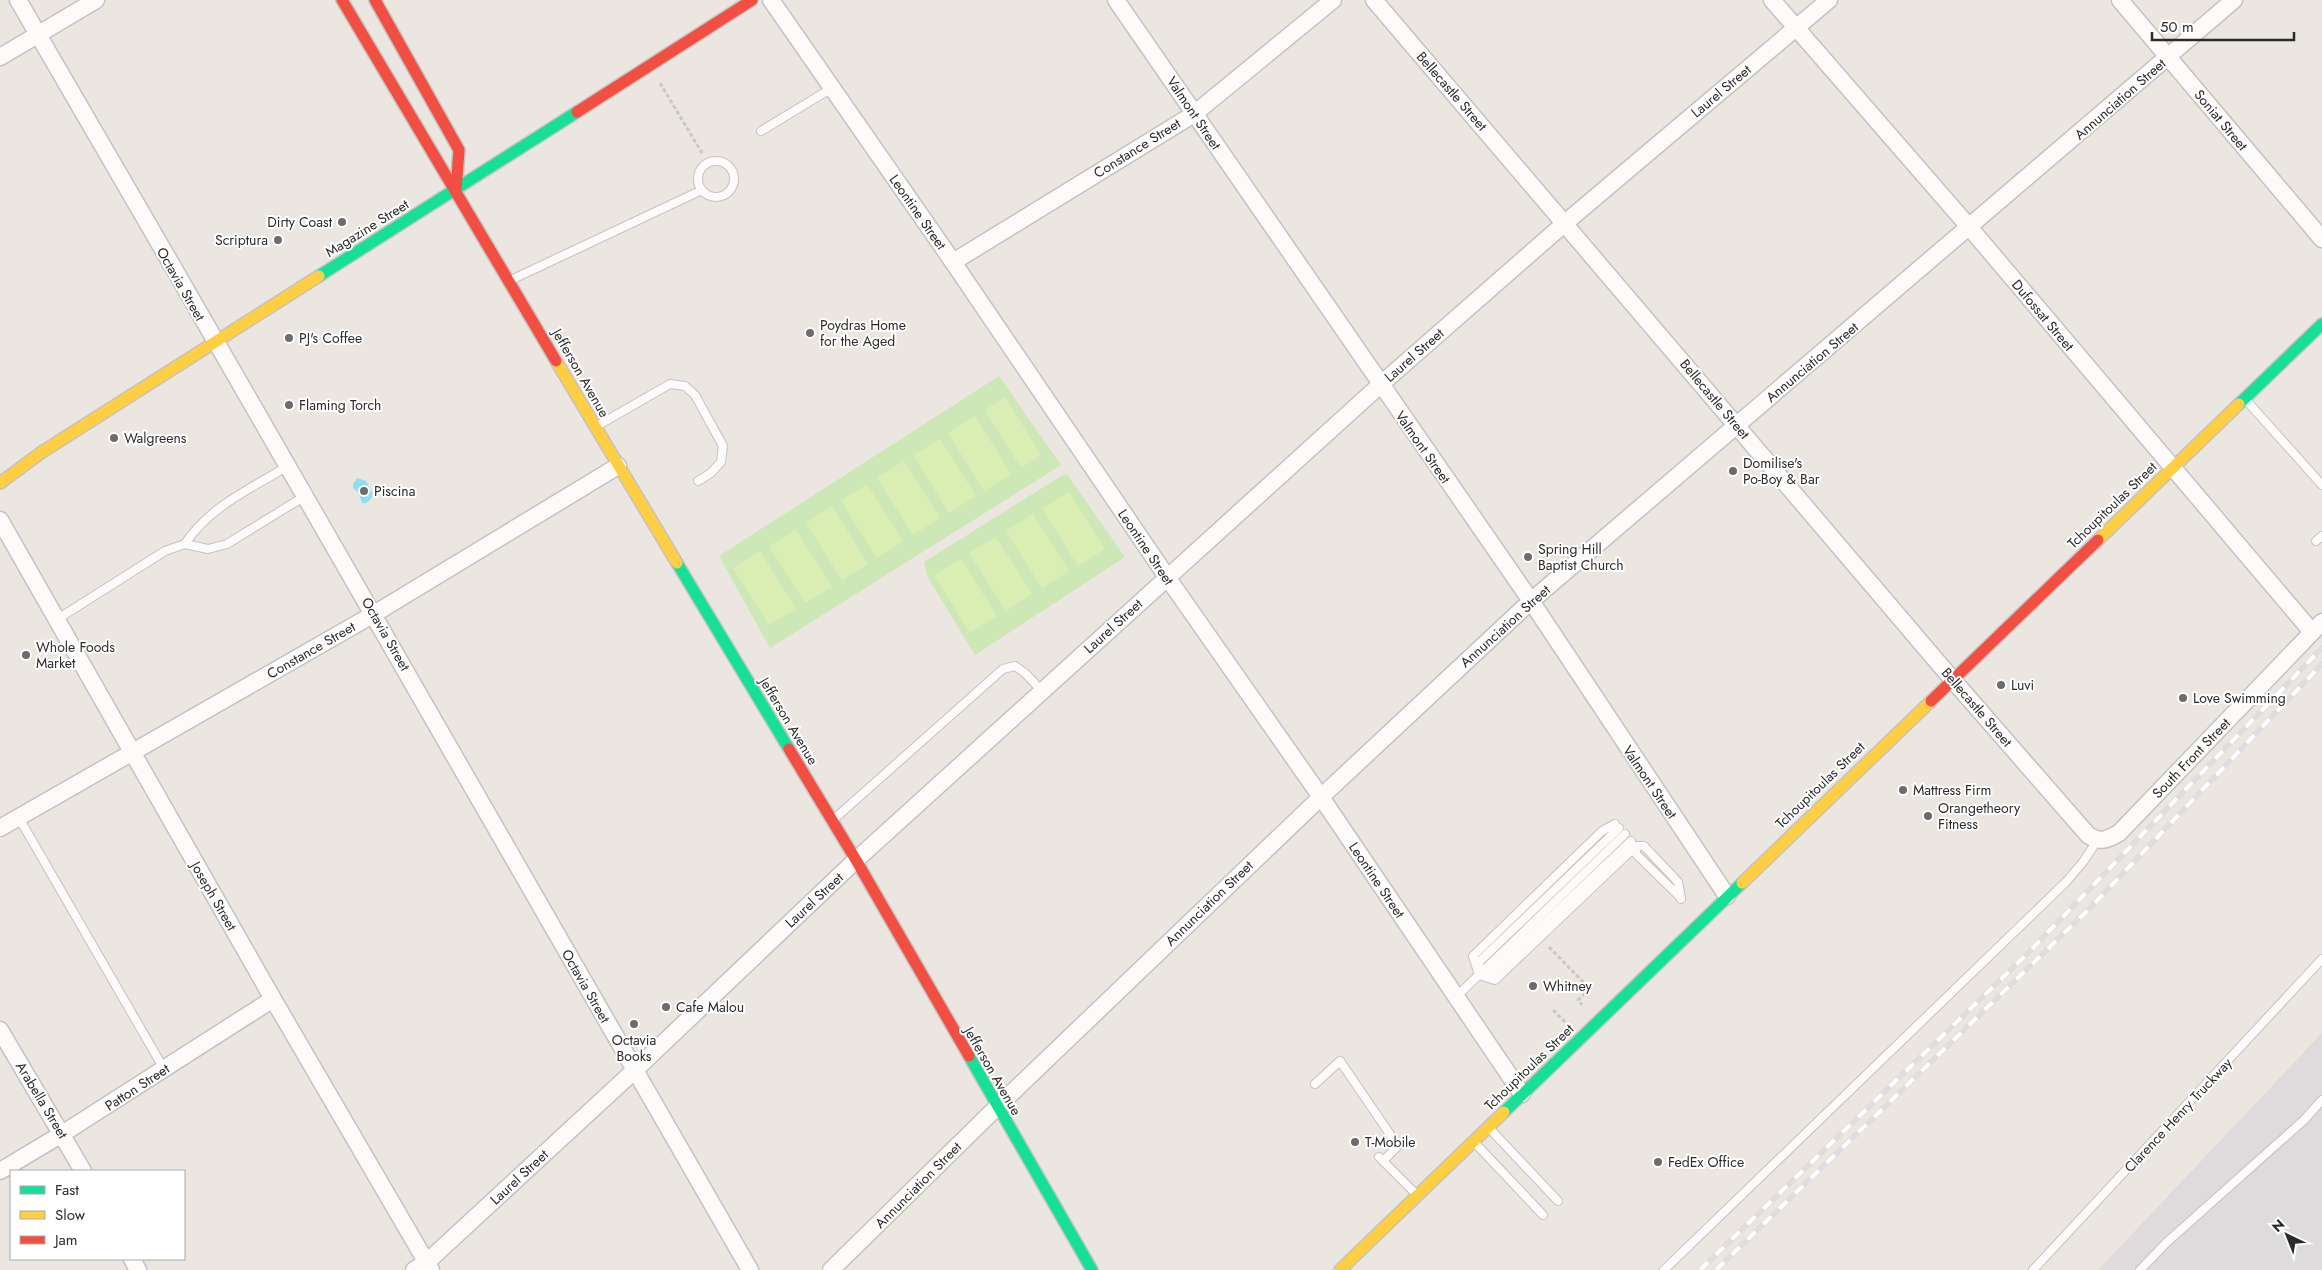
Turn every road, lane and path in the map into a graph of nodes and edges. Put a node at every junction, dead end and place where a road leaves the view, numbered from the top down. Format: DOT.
graph roads {
  1 [pos="18,0"];
  2 [pos="96,0"];
  3 [pos="342,0"];
  4 [pos="375,0"];
  5 [pos="752,0"];
  6 [pos="771,0"];
  7 [pos="1116,0"];
  8 [pos="1333,0"];
  9 [pos="1374,0"];
  10 [pos="1772,0"];
  11 [pos="1829,0"];
  12 [pos="2120,0"];
  13 [pos="2234,0"];
  14 [pos="1796,28"];
  15 [pos="38,34"];
  16 [pos="0,57"];
  17 [pos="2168,58"];
  18 [pos="650,65"];
  19 [pos="832,88"];
  20 [pos="1194,114"];
  21 [pos="761,131"];
  22 [pos="702,153"];
  23 [pos="456,190"];
  24 [pos="702,190"];
  25 [pos="1565,222"];
  26 [pos="1970,228"];
  27 [pos="2322,239"];
  28 [pos="953,262"];
  29 [pos="509,280"];
  30 [pos="2322,324"];
  31 [pos="215,342"];
  32 [pos="1380,385"];
  33 [pos="2245,399"];
  34 [pos="1737,426"];
  35 [pos="595,428"];
  36 [pos="288,466"];
  37 [pos="618,466"];
  38 [pos="2172,468"];
  39 [pos="698,481"];
  40 [pos="0,483"];
  41 [pos="2322,484"];
  42 [pos="305,496"];
  43 [pos="0,520"];
  44 [pos="185,544"];
  45 [pos="1167,577"];
  46 [pos="1531,601"];
  47 [pos="374,614"];
  48 [pos="56,620"];
  49 [pos="2317,627"];
  50 [pos="1952,679"];
  51 [pos="1042,690"];
  52 [pos="132,754"];
  53 [pos="1321,797"];
  54 [pos="19,818"];
  55 [pos="832,821"];
  56 [pos="1617,826"];
  57 [pos="0,828"];
  58 [pos="1631,840"];
  59 [pos="2097,841"];
  60 [pos="856,860"];
  61 [pos="1727,896"];
  62 [pos="1682,899"];
  63 [pos="1544,941"];
  64 [pos="2322,959"];
  65 [pos="1479,975"];
  66 [pos="1456,997"];
  67 [pos="273,999"];
  68 [pos="1582,1005"];
  69 [pos="1553,1010"];
  70 [pos="1565,1022"];
  71 [pos="0,1030"];
  72 [pos="164,1069"];
  73 [pos="635,1070"];
  74 [pos="1315,1084"];
  75 [pos="1522,1094"];
  76 [pos="2322,1100"];
  77 [pos="997,1107"];
  78 [pos="1488,1127"];
  79 [pos="62,1134"];
  80 [pos="1474,1141"];
  81 [pos="82,1170"];
  82 [pos="0,1171"];
  83 [pos="1417,1196"];
  84 [pos="1558,1201"];
  85 [pos="1544,1215"];
  86 [pos="1087,1266"];
  87 [pos="424,1267"];
  88 [pos="750,1270"];
  89 [pos="831,1270"];
  90 [pos="1340,1270"];
  91 [pos="1664,1270"];
  92 [pos="2033,1270"];
  93 [pos="2140,1270"];
  1 -- 15 [label="street, Octavia Street"];
  2 -- 15 [label="street"];
  3 -- 23 [label="street, Jefferson Avenue"];
  4 -- 23 [label="street"];
  5 -- 18 [label="street, Magazine Street"];
  6 -- 19 [label="street, Leontine Street"];
  7 -- 20 [label="street, Valmont Street"];
  8 -- 20 [label="street, Constance Street"];
  9 -- 25 [label="street, Bellecastle Street"];
  10 -- 14 [label="street, Dufossat Street"];
  11 -- 14 [label="street, Laurel Street"];
  12 -- 17 [label="street, Soniat Street"];
  13 -- 17 [label="street, Annunciation Street"];
  14 -- 25 [label="street, Laurel Street"];
  14 -- 26 [label="street, Dufossat Street"];
  15 -- 16 [label="street"];
  15 -- 31 [label="street, Octavia Street"];
  17 -- 26 [label="street, Annunciation Street"];
  17 -- 27 [label="street, Soniat Street"];
  18 -- 22 [label="path"];
  18 -- 23 [label="street, Magazine Street"];
  19 -- 21 [label="lane"];
  19 -- 28 [label="street, Leontine Street"];
  20 -- 28 [label="street, Constance Street"];
  20 -- 32 [label="street, Valmont Street"];
  23 -- 29 [label="street, Jefferson Avenue"];
  23 -- 31 [label="street, Magazine Street"];
  24 -- 24 [label="lane"];
  24 -- 29 [label="lane"];
  25 -- 32 [label="street, Laurel Street"];
  25 -- 34 [label="street, Bellecastle Street"];
  26 -- 34 [label="street, Annunciation Street"];
  26 -- 38 [label="street, Dufossat Street"];
  28 -- 45 [label="street, Leontine Street"];
  29 -- 35 [label="street, Jefferson Avenue"];
  30 -- 33 [label="street, Tchoupitoulas Street"];
  31 -- 36 [label="street, Octavia Street"];
  31 -- 40 [label="street, Magazine Street"];
  32 -- 45 [label="street, Laurel Street"];
  32 -- 46 [label="street, Valmont Street"];
  33 -- 38 [label="street, Tchoupitoulas Street"];
  33 -- 41 [label="lane"];
  34 -- 46 [label="street, Annunciation Street"];
  34 -- 50 [label="street, Bellecastle Street"];
  35 -- 37 [label="street, Jefferson Avenue"];
  35 -- 39 [label="lane"];
  36 -- 42 [label="street, Octavia Street"];
  36 -- 44 [label="lane"];
  37 -- 47 [label="street, Constance Street"];
  37 -- 55 [label="street, Jefferson Avenue"];
  38 -- 49 [label="street, Dufossat Street"];
  38 -- 50 [label="street, Tchoupitoulas Street"];
  42 -- 44 [label="lane"];
  42 -- 47 [label="street, Octavia Street"];
  43 -- 48 [label="street, Joseph Street"];
  44 -- 48 [label="lane"];
  45 -- 51 [label="street, Laurel Street"];
  45 -- 53 [label="street, Leontine Street"];
  46 -- 53 [label="street, Annunciation Street"];
  46 -- 61 [label="street, Valmont Street"];
  47 -- 52 [label="street, Constance Street"];
  47 -- 73 [label="street, Octavia Street"];
  48 -- 52 [label="street, Joseph Street"];
  49 -- 59 [label="street, South Front Street"];
  50 -- 59 [label="street, Bellecastle Street"];
  50 -- 61 [label="street, Tchoupitoulas Street"];
  51 -- 55 [label="lane"];
  51 -- 60 [label="street, Laurel Street"];
  52 -- 54 [label="street, Constance Street"];
  52 -- 67 [label="street, Joseph Street"];
  53 -- 66 [label="street, Leontine Street"];
  53 -- 77 [label="street, Annunciation Street"];
  54 -- 57 [label="street, Constance Street"];
  54 -- 72 [label="lane"];
  55 -- 60 [label="street, Jefferson Avenue"];
  56 -- 65 [label="lane"];
  58 -- 62 [label="lane"];
  58 -- 65 [label="lane"];
  58 -- 65 [label="lane"];
  59 -- 91 [label="lane"];
  60 -- 73 [label="street, Laurel Street"];
  60 -- 77 [label="street, Jefferson Avenue"];
  61 -- 75 [label="street, Tchoupitoulas Street"];
  63 -- 68 [label="path"];
  64 -- 92 [label="lane, Clarence Henry Truckway"];
  65 -- 66 [label="lane"];
  66 -- 75 [label="street, Leontine Street"];
  67 -- 72 [label="street, Patton Street"];
  67 -- 87 [label="street, Joseph Street"];
  69 -- 70 [label="path"];
  71 -- 79 [label="street, Arabella Street"];
  72 -- 79 [label="street, Patton Street"];
  73 -- 87 [label="street, Laurel Street"];
  73 -- 88 [label="street, Octavia Street"];
  74 -- 83 [label="lane"];
  75 -- 78 [label="street, Tchoupitoulas Street"];
  76 -- 93 [label="lane"];
  77 -- 86 [label="street, Jefferson Avenue"];
  77 -- 89 [label="street, Annunciation Street"];
  78 -- 80 [label="street, Tchoupitoulas Street"];
  78 -- 84 [label="lane"];
  79 -- 81 [label="street, Arabella Street"];
  79 -- 82 [label="street, Patton Street"];
  80 -- 83 [label="street, Tchoupitoulas Street"];
  80 -- 85 [label="lane"];
  83 -- 90 [label="street, Tchoupitoulas Street"];
}
